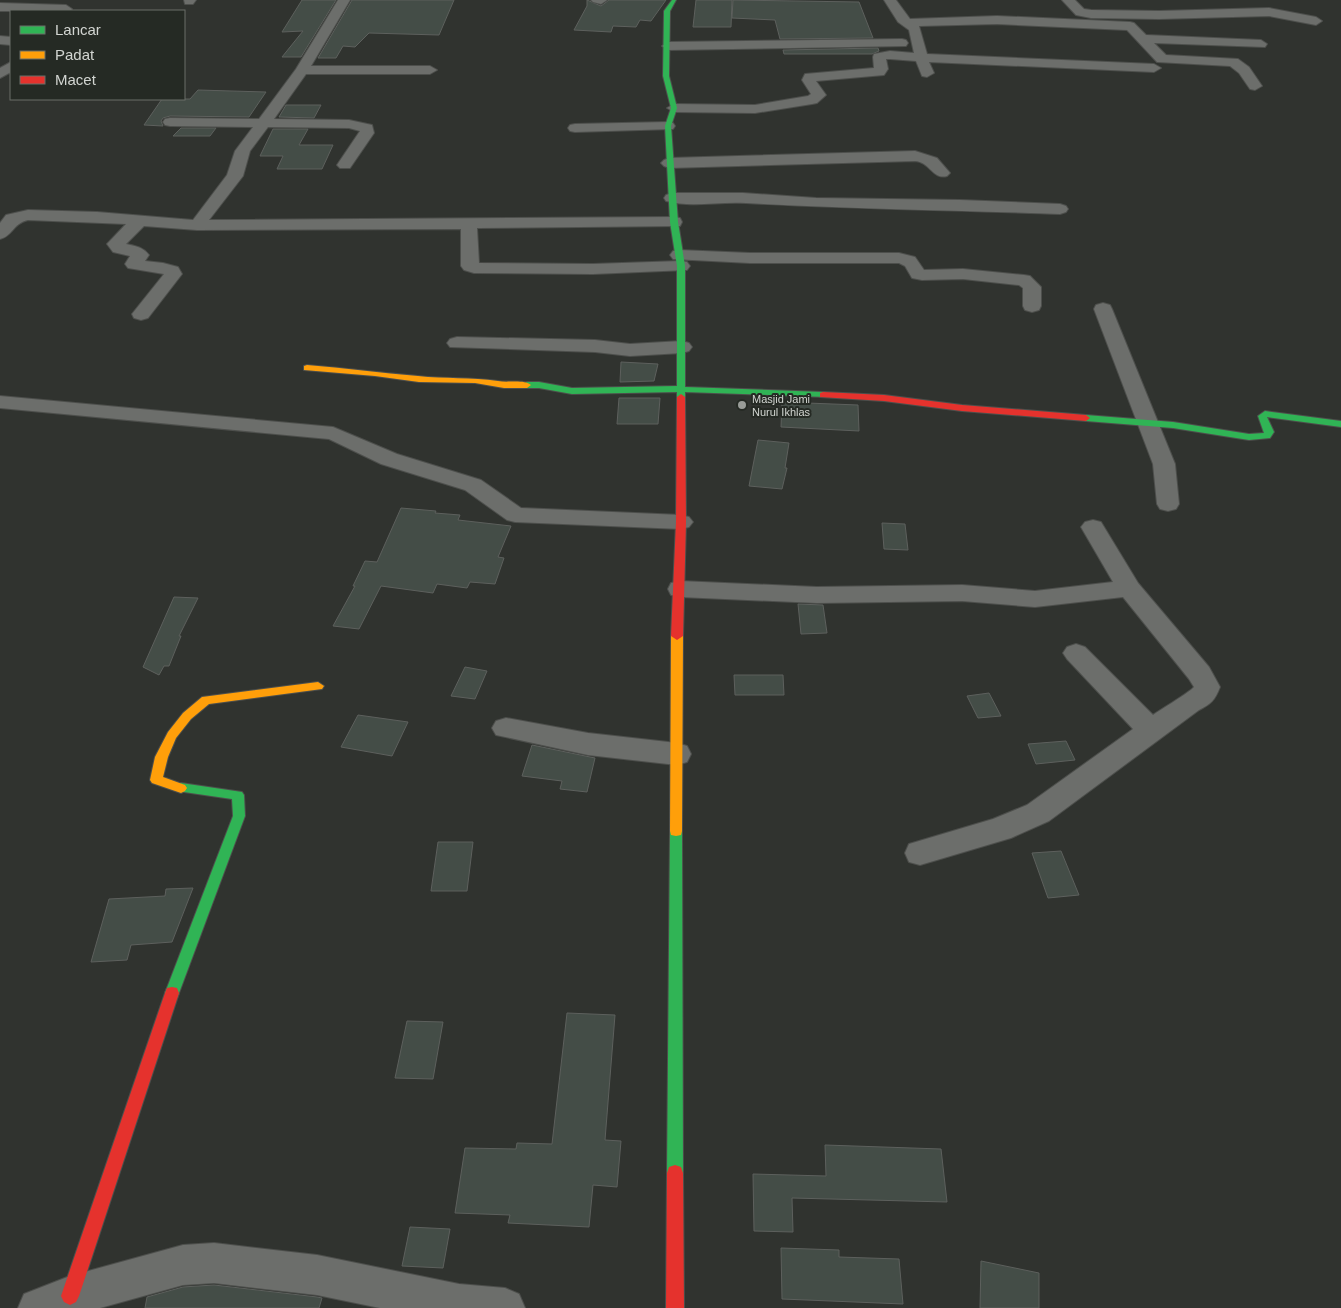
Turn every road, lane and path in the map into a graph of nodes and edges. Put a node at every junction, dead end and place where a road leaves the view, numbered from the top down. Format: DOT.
graph roads {
  1 [pos="344,0"];
  2 [pos="674,0"];
  3 [pos="890,0"];
  4 [pos="1068,0"];
  5 [pos="0,7"];
  6 [pos="64,10"];
  7 [pos="1114,14"];
  8 [pos="1316,21"];
  9 [pos="907,23"];
  10 [pos="1130,26"];
  11 [pos="1144,39"];
  12 [pos="919,43"];
  13 [pos="1261,44"];
  14 [pos="668,46"];
  15 [pos="921,58"];
  16 [pos="1154,68"];
  17 [pos="302,70"];
  18 [pos="430,70"];
  19 [pos="927,72"];
  20 [pos="1255,86"];
  21 [pos="674,108"];
  22 [pos="170,122"];
  23 [pos="264,123"];
  24 [pos="668,126"];
  25 [pos="575,128"];
  26 [pos="669,163"];
  27 [pos="345,165"];
  28 [pos="942,173"];
  29 [pos="672,198"];
  30 [pos="1060,209"];
  31 [pos="139,221"];
  32 [pos="674,222"];
  33 [pos="197,225"];
  34 [pos="469,225"];
  35 [pos="0,234"];
  36 [pos="680,260"];
  37 [pos="1032,306"];
  38 [pos="1103,309"];
  39 [pos="141,314"];
  40 [pos="458,343"];
  41 [pos="682,347"];
  42 [pos="307,368"];
  43 [pos="682,389"];
  44 [pos="0,402"];
  45 [pos="1149,424"];
  46 [pos="1341,424"];
  47 [pos="1168,504"];
  48 [pos="681,522"];
  49 [pos="1093,527"];
  50 [pos="1129,588"];
  51 [pos="680,589"];
  52 [pos="1076,653"];
  53 [pos="318,686"];
  54 [pos="506,728"];
  55 [pos="1150,731"];
  56 [pos="677,754"];
  57 [pos="920,853"];
  58 [pos="54,1302"];
  59 [pos="505,1308"];
  60 [pos="674,1308"];
  1 -- 17 [label="street"];
  2 -- 14 [label="street"];
  3 -- 9 [label="street"];
  4 -- 7 [label="street"];
  5 -- 6 [label="street"];
  7 -- 8 [label="street"];
  7 -- 10 [label="street"];
  9 -- 10 [label="street"];
  9 -- 12 [label="street"];
  10 -- 11 [label="street"];
  11 -- 13 [label="street"];
  11 -- 20 [label="street"];
  12 -- 14 [label="street"];
  12 -- 15 [label="street"];
  14 -- 21 [label="street"];
  15 -- 16 [label="street"];
  15 -- 19 [label="street"];
  15 -- 21 [label="street"];
  17 -- 18 [label="street"];
  17 -- 23 [label="street"];
  21 -- 24 [label="street"];
  22 -- 23 [label="street"];
  23 -- 27 [label="street"];
  23 -- 33 [label="street"];
  24 -- 25 [label="street"];
  24 -- 26 [label="street"];
  26 -- 28 [label="street"];
  26 -- 29 [label="street"];
  29 -- 30 [label="street"];
  29 -- 32 [label="street"];
  31 -- 33 [label="street"];
  31 -- 35 [label="street"];
  31 -- 39 [label="street"];
  32 -- 34 [label="street"];
  32 -- 36 [label="street"];
  33 -- 34 [label="street"];
  34 -- 36 [label="street"];
  36 -- 37 [label="street"];
  36 -- 41 [label="street"];
  38 -- 45 [label="street"];
  40 -- 41 [label="street"];
  41 -- 43 [label="street"];
  42 -- 43 [label="street"];
  43 -- 45 [label="street"];
  43 -- 48 [label="street"];
  44 -- 48 [label="street"];
  45 -- 46 [label="street"];
  45 -- 47 [label="street"];
  48 -- 51 [label="street"];
  49 -- 50 [label="street"];
  50 -- 51 [label="street"];
  50 -- 55 [label="street"];
  51 -- 56 [label="street"];
  52 -- 55 [label="street"];
  53 -- 58 [label="street"];
  54 -- 56 [label="street"];
  55 -- 57 [label="street"];
  56 -- 60 [label="street"];
  58 -- 59 [label="street"];
}
